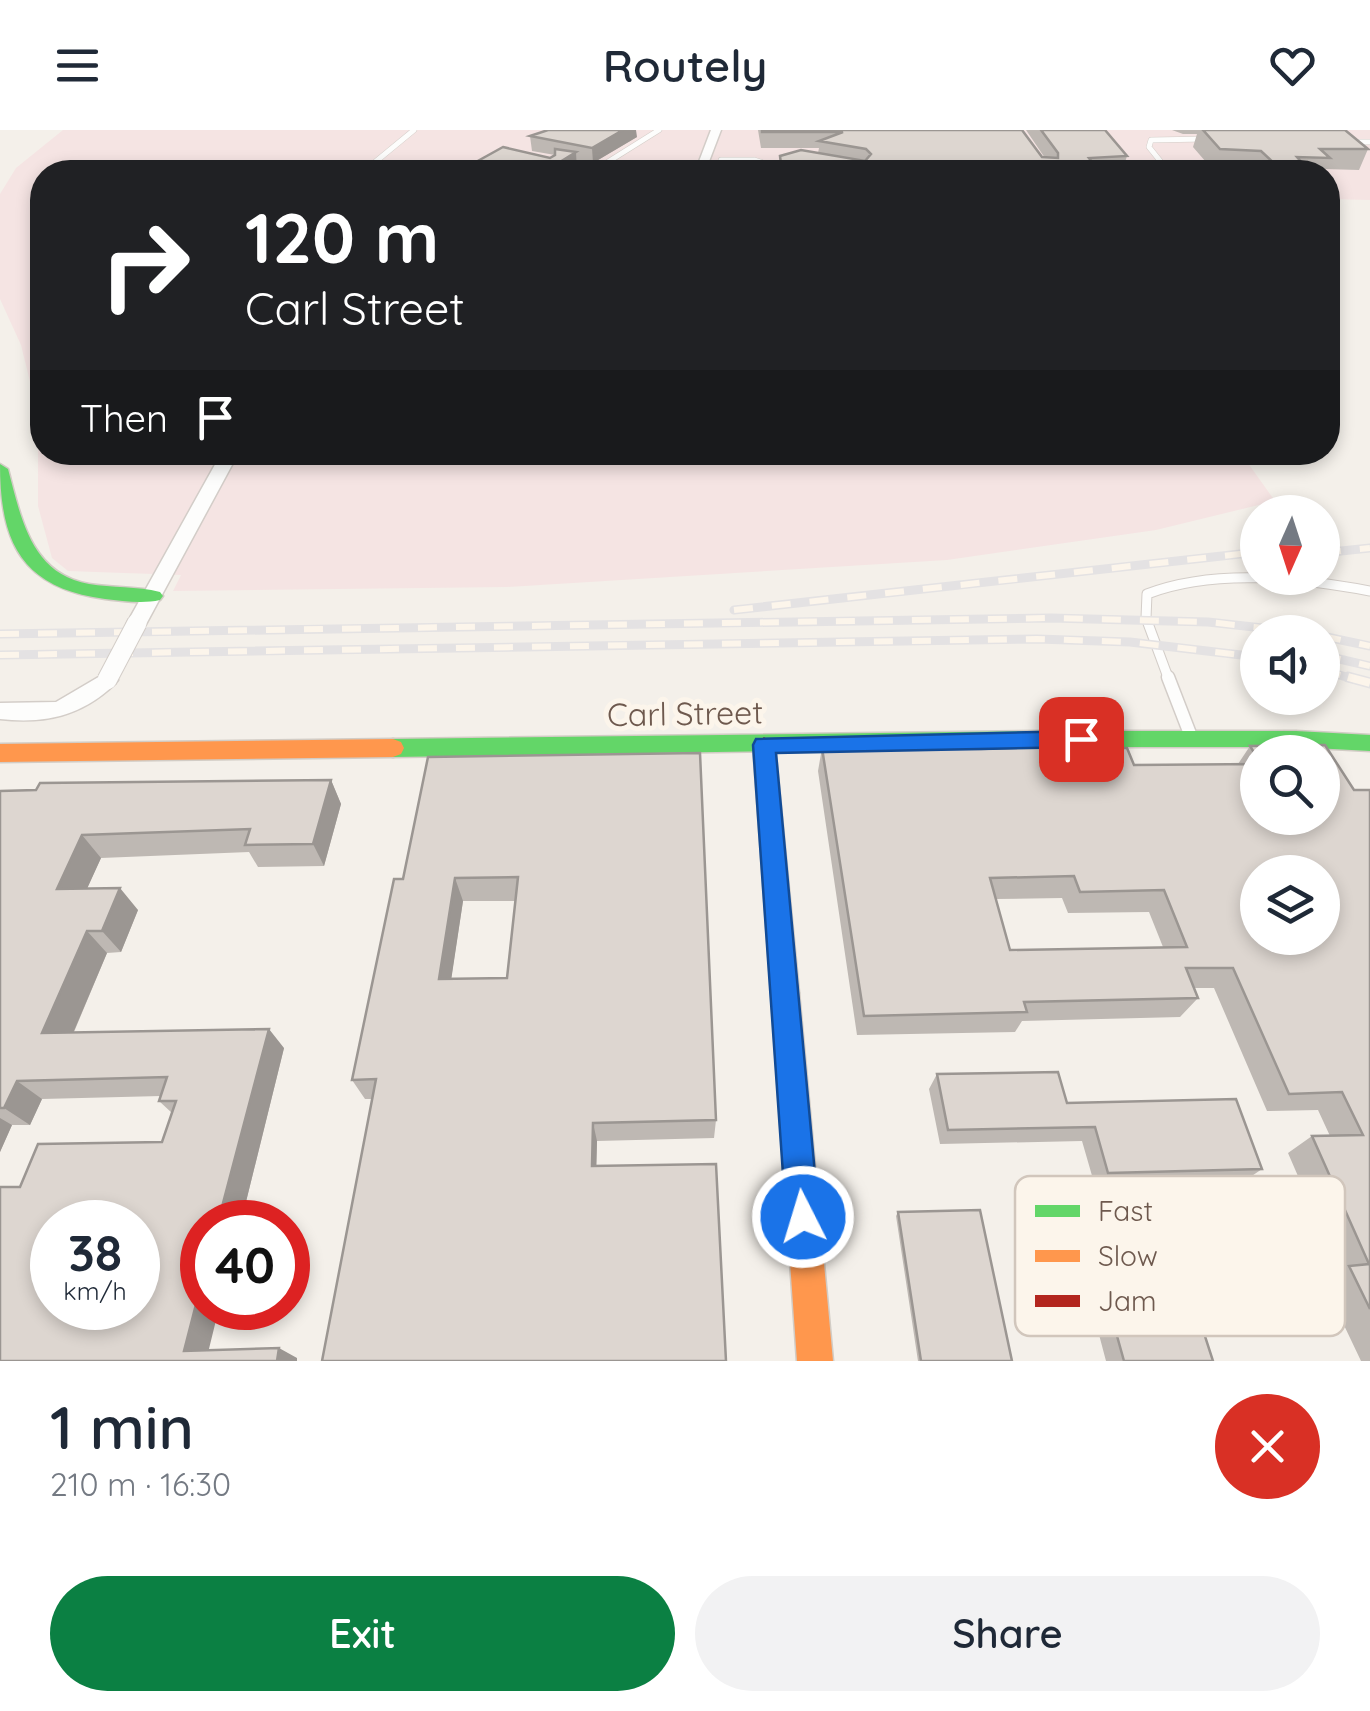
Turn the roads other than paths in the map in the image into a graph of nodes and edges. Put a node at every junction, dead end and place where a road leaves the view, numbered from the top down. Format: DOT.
graph roads {
  1 [pos="414,130"];
  2 [pos="660,130"];
  3 [pos="716,130"];
  4 [pos="1210,140"];
  5 [pos="1334,142"];
  6 [pos="1370,142"];
  7 [pos="378,160"];
  8 [pos="611,160"];
  9 [pos="705,160"];
  10 [pos="720,160"];
  11 [pos="754,160"];
  12 [pos="1159,160"];
  13 [pos="224,465"];
  14 [pos="0,469"];
  15 [pos="1370,590"];
  16 [pos="152,596"];
  17 [pos="0,711"];
  18 [pos="1192,739"];
  19 [pos="1370,744"];
  20 [pos="764,745"];
  21 [pos="0,754"];
  22 [pos="815,1361"];
  1 -- 7 [label="lane"];
  2 -- 8 [label="lane"];
  3 -- 9 [label="street"];
  4 -- 12 [label="lane"];
  5 -- 6 [label="lane"];
  10 -- 11 [label="lane"];
  13 -- 16 [label="street"];
  14 -- 16 [label="street"];
  15 -- 18 [label="lane"];
  16 -- 17 [label="street, bridge"];
  18 -- 19 [label="street, Carl Street"];
  18 -- 20 [label="street, Carl Street"];
  20 -- 21 [label="street, Carl Street"];
  20 -- 22 [label="street"];
}
